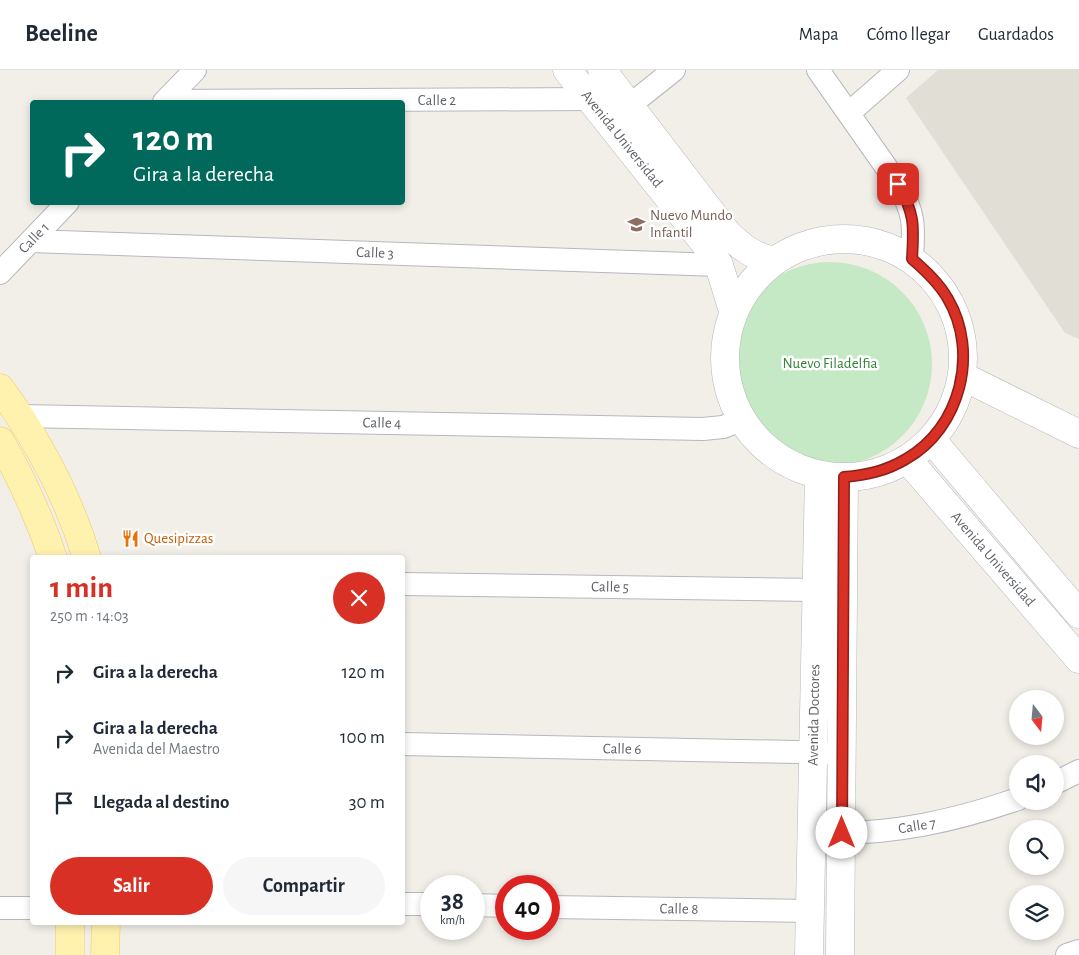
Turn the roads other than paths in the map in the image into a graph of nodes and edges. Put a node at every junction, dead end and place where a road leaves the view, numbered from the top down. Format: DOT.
graph roads {
  1 [pos="195,70"];
  2 [pos="567,70"];
  3 [pos="602,70"];
  4 [pos="674,70"];
  5 [pos="818,70"];
  6 [pos="898,70"];
  7 [pos="589,99"];
  8 [pos="166,100"];
  9 [pos="405,100"];
  10 [pos="619,114"];
  11 [pos="849,114"];
  12 [pos="65,205"];
  13 [pos="31,240"];
  14 [pos="912,259"];
  15 [pos="774,261"];
  16 [pos="719,265"];
  17 [pos="0,273"];
  18 [pos="734,311"];
  19 [pos="962,376"];
  20 [pos="0,388"];
  21 [pos="21,416"];
  22 [pos="741,420"];
  23 [pos="1079,434"];
  24 [pos="931,439"];
  25 [pos="0,441"];
  26 [pos="907,459"];
  27 [pos="832,476"];
  28 [pos="52,555"];
  29 [pos="86,555"];
  30 [pos="405,584"];
  31 [pos="817,590"];
  32 [pos="1079,614"];
  33 [pos="1079,659"];
  34 [pos="405,744"];
  35 [pos="814,753"];
  36 [pos="842,753"];
  37 [pos="1079,771"];
  38 [pos="1064,778"];
  39 [pos="1009,802"];
  40 [pos="812,832"];
  41 [pos="842,833"];
  42 [pos="405,904"];
  43 [pos="420,904"];
  44 [pos="560,906"];
  45 [pos="0,908"];
  46 [pos="30,908"];
  47 [pos="810,911"];
  48 [pos="70,925"];
  49 [pos="106,925"];
  50 [pos="1079,951"];
  51 [pos="70,955"];
  52 [pos="105,955"];
  53 [pos="809,955"];
  54 [pos="840,955"];
  55 [pos="1067,955"];
  1 -- 8 [label="street"];
  2 -- 7 [label="street, Avenida Universidad"];
  3 -- 10 [label="street, Avenida Universidad"];
  4 -- 10 [label="street"];
  5 -- 11 [label="street"];
  6 -- 11 [label="street"];
  7 -- 9 [label="street, Calle 2"];
  7 -- 10 [label="street, Avenida Universidad"];
  10 -- 15 [label="street, Avenida Universidad"];
  10 -- 16 [label="street, Avenida Universidad"];
  11 -- 14 [label="street"];
  12 -- 13 [label="street, Calle 1"];
  13 -- 16 [label="street, Calle 3"];
  13 -- 17 [label="street, Calle 1"];
  14 -- 15 [label="street"];
  14 -- 19 [label="street"];
  15 -- 18 [label="street"];
  16 -- 18 [label="street, Avenida Universidad"];
  18 -- 22 [label="street"];
  19 -- 23 [label="street"];
  19 -- 24 [label="street"];
  20 -- 21 [label="main road"];
  21 -- 22 [label="street, Calle 4"];
  21 -- 29 [label="main road"];
  22 -- 27 [label="street"];
  24 -- 26 [label="street"];
  24 -- 32 [label="street, Avenida Universidad"];
  25 -- 28 [label="main road"];
  26 -- 27 [label="street"];
  26 -- 33 [label="street, Avenida Universidad"];
  27 -- 31 [label="street, Avenida Doctores"];
  27 -- 36 [label="street, Avenida Doctores"];
  30 -- 31 [label="street, Calle 5"];
  31 -- 35 [label="street, Avenida Doctores"];
  34 -- 35 [label="street, Calle 6"];
  35 -- 36 [label="street, Calle 6"];
  35 -- 40 [label="street, Avenida Doctores"];
  36 -- 41 [label="street, Avenida Doctores"];
  37 -- 38 [label="street"];
  39 -- 41 [label="street, Calle 7"];
  40 -- 41 [label="street, Calle 7"];
  40 -- 47 [label="street, Avenida Doctores"];
  41 -- 54 [label="street, Avenida Doctores"];
  42 -- 43 [label="street"];
  44 -- 47 [label="street, Calle 8"];
  45 -- 46 [label="street"];
  47 -- 53 [label="street, Avenida Doctores"];
  48 -- 51 [label="main road"];
  49 -- 52 [label="main road"];
  50 -- 55 [label="street"];
}
